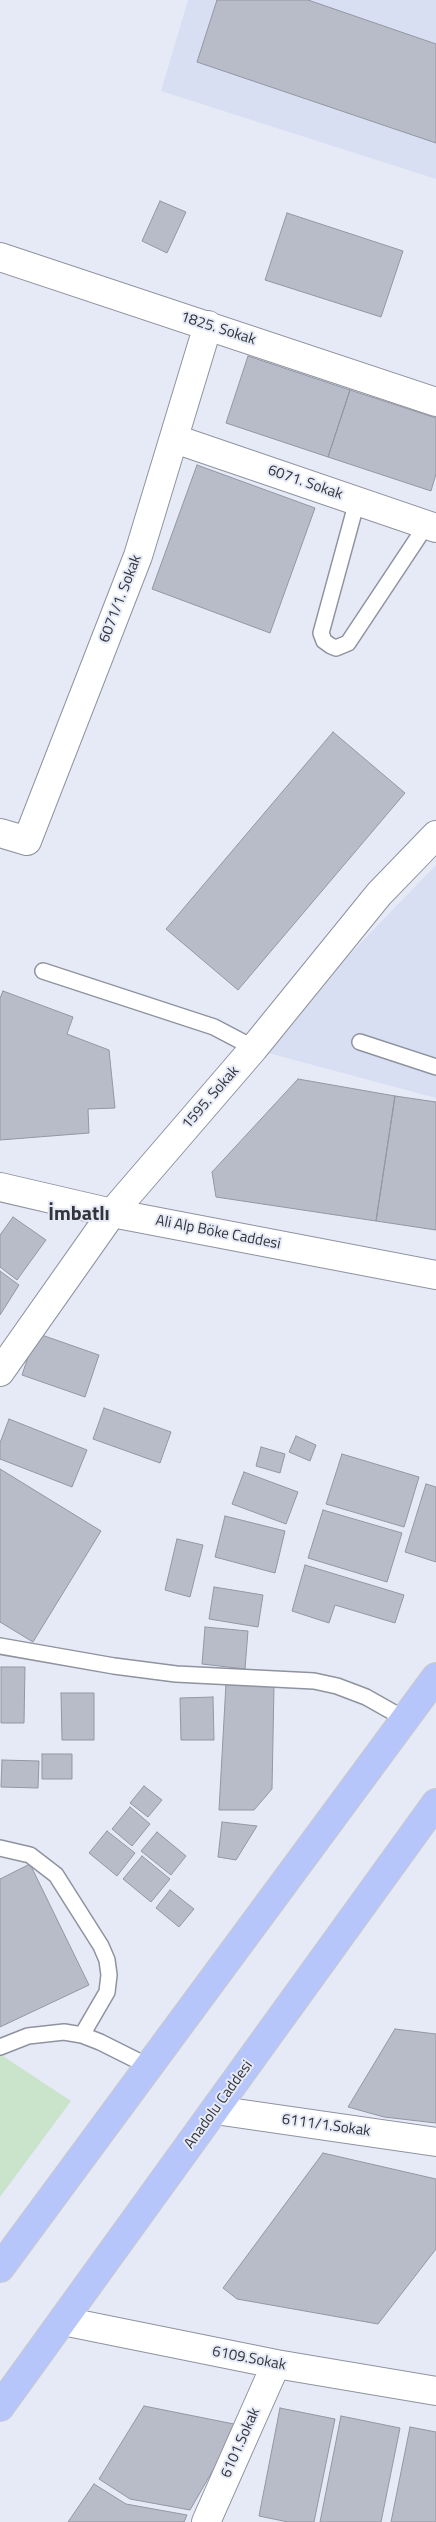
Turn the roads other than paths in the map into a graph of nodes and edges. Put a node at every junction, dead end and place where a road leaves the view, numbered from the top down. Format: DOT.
graph roads {
  1 [pos="0,257"];
  2 [pos="208,325"];
  3 [pos="436,402"];
  4 [pos="175,439"];
  5 [pos="357,501"];
  6 [pos="431,526"];
  7 [pos="0,832"];
  8 [pos="436,835"];
  9 [pos="43,971"];
  10 [pos="360,1042"];
  11 [pos="254,1048"];
  12 [pos="436,1067"];
  13 [pos="0,1187"];
  14 [pos="112,1213"];
  15 [pos="436,1275"];
  16 [pos="0,1372"];
  17 [pos="0,1646"];
  18 [pos="436,1677"];
  19 [pos="405,1719"];
  20 [pos="436,1803"];
  21 [pos="0,1848"];
  22 [pos="82,2035"];
  23 [pos="0,2047"];
  24 [pos="148,2066"];
  25 [pos="216,2110"];
  26 [pos="436,2142"];
  27 [pos="0,2268"];
  28 [pos="62,2321"];
  29 [pos="276,2364"];
  30 [pos="436,2391"];
  31 [pos="0,2407"];
  32 [pos="206,2522"];
  1 -- 2 [label="street, 1825. Sokak"];
  2 -- 3 [label="street, 1825. Sokak"];
  2 -- 4 [label="street, 6071/1. Sokak"];
  4 -- 5 [label="street, 6071. Sokak"];
  4 -- 7 [label="street, 6071/1. Sokak"];
  5 -- 6 [label="street, 6071. Sokak"];
  5 -- 6 [label="lane"];
  8 -- 11 [label="street, 1595. Sokak"];
  9 -- 11 [label="lane"];
  10 -- 12 [label="lane"];
  11 -- 14 [label="street, 1595. Sokak"];
  13 -- 14 [label="street, Ali Alp Böke Caddesi"];
  14 -- 15 [label="street, Ali Alp Böke Caddesi"];
  14 -- 16 [label="street, 1595. Sokak"];
  17 -- 19 [label="lane"];
  18 -- 19 [label="highway"];
  19 -- 24 [label="highway"];
  20 -- 25 [label="highway, Anadolu Caddesi"];
  21 -- 22 [label="lane"];
  22 -- 23 [label="lane"];
  22 -- 24 [label="lane"];
  24 -- 27 [label="highway"];
  25 -- 26 [label="street, 6111/1.Sokak"];
  25 -- 28 [label="highway, Anadolu Caddesi"];
  28 -- 29 [label="street, 6109.Sokak"];
  28 -- 31 [label="highway, Anadolu Caddesi"];
  29 -- 30 [label="street, 6109.Sokak"];
  29 -- 32 [label="street, 6101.Sokak"];
}
